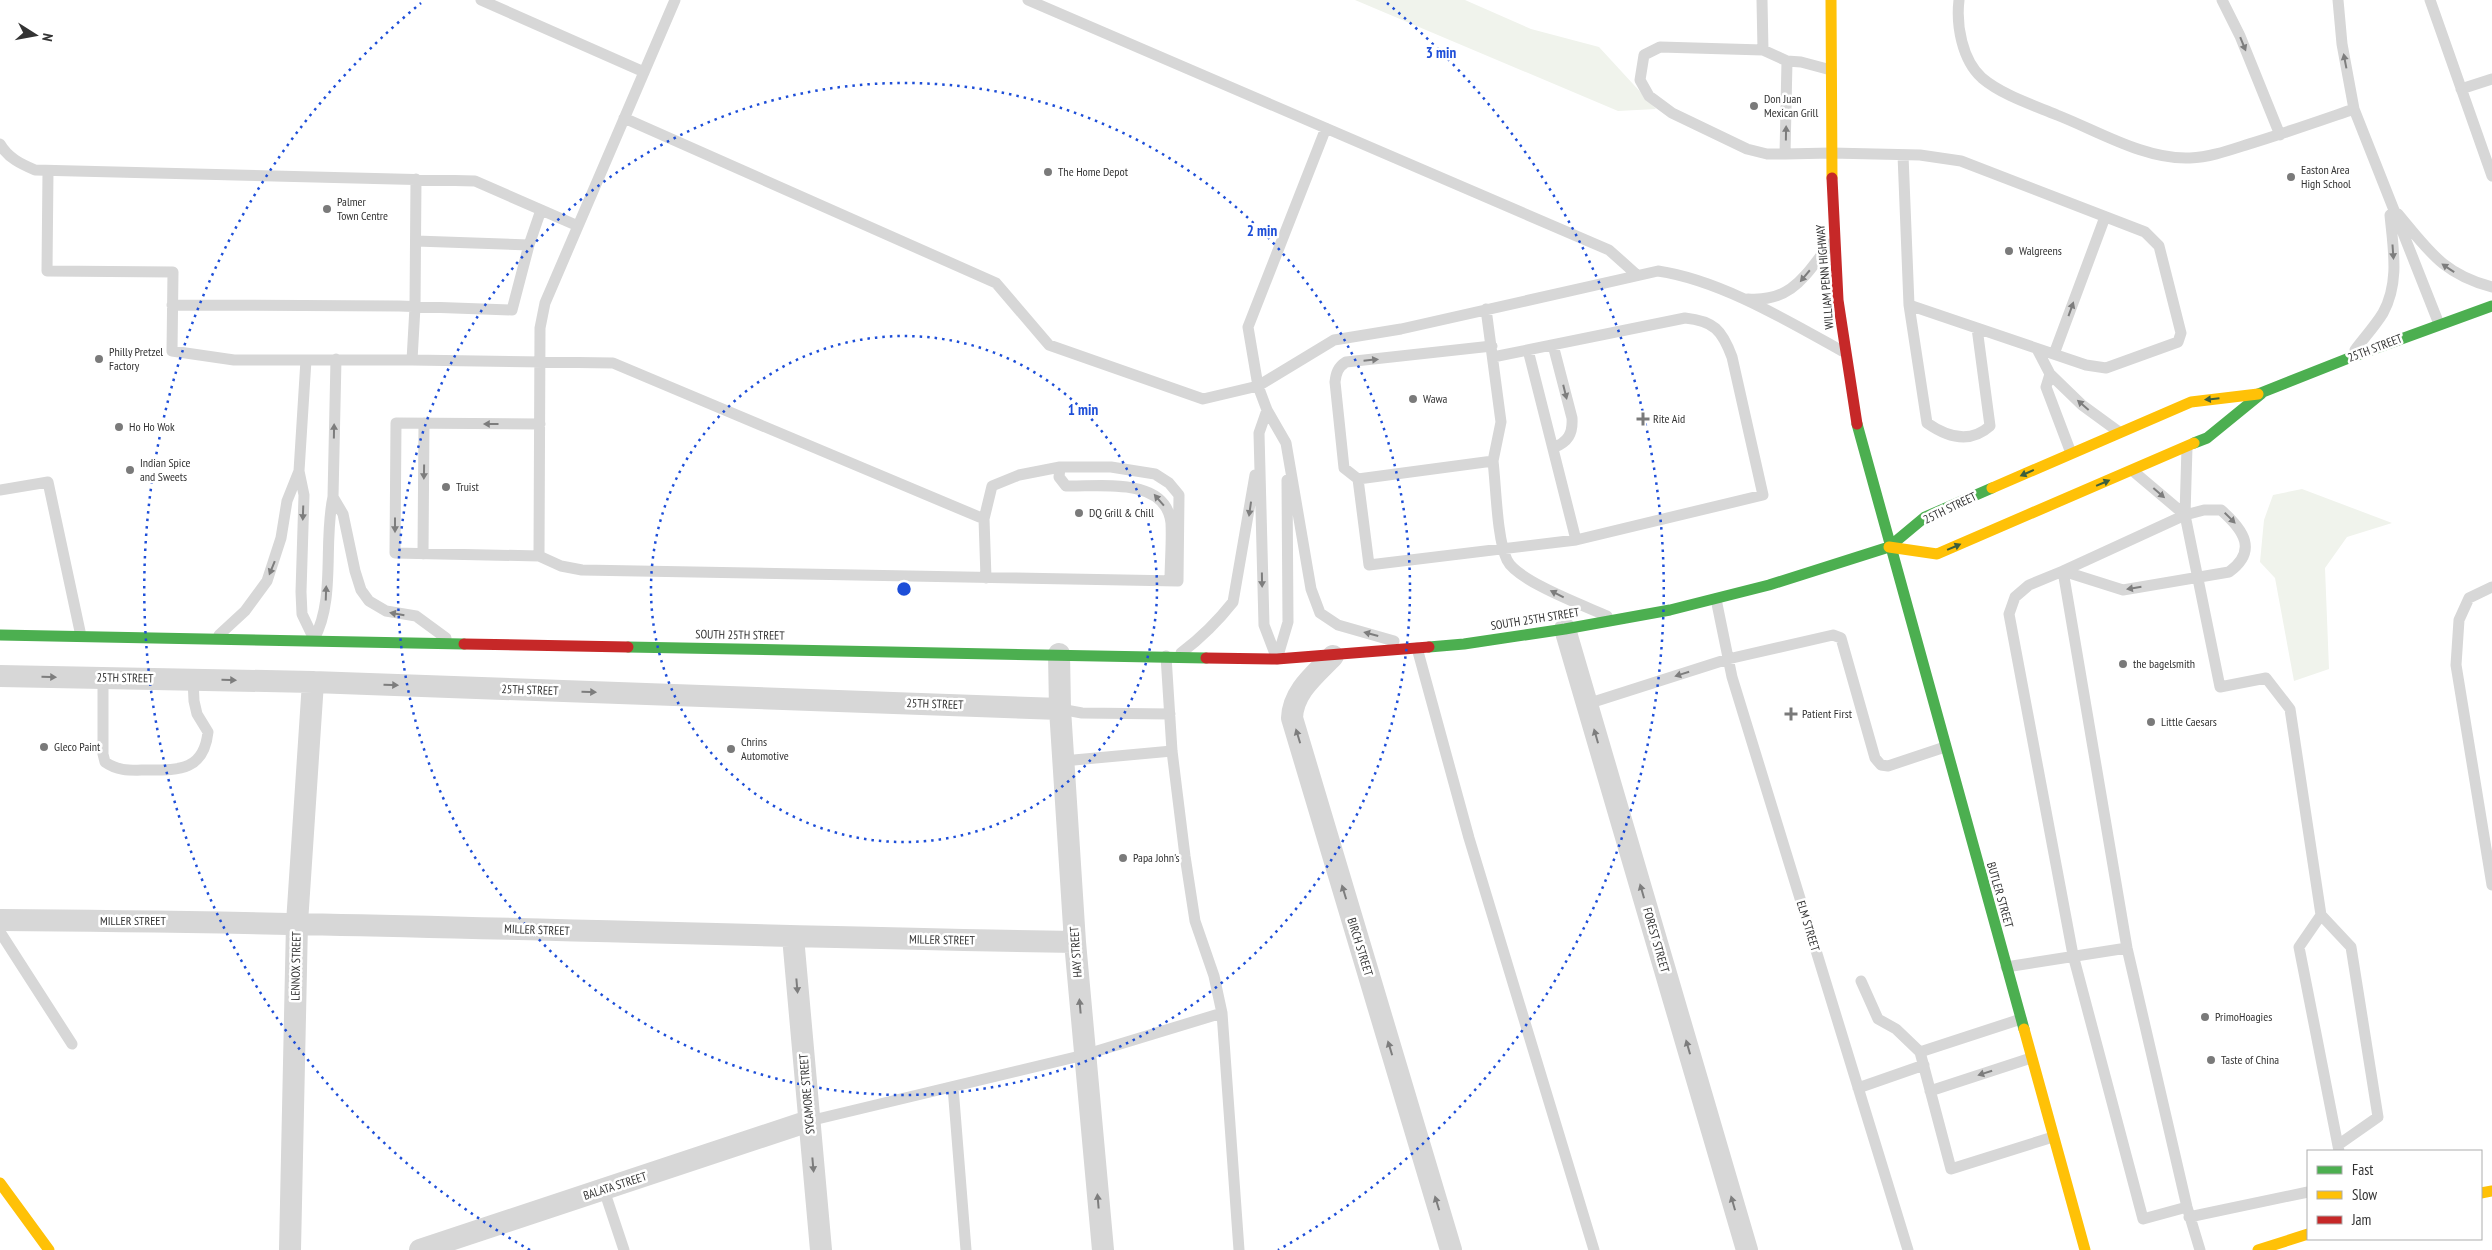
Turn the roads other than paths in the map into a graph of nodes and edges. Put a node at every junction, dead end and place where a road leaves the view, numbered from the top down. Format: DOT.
graph roads {
  1 [pos="481,0"];
  2 [pos="674,0"];
  3 [pos="1028,0"];
  4 [pos="1762,0"];
  5 [pos="1831,0"];
  6 [pos="1959,0"];
  7 [pos="2222,0"];
  8 [pos="2338,0"];
  9 [pos="2430,0"];
  10 [pos="1763,50"];
  11 [pos="1787,61"];
  12 [pos="1831,70"];
  13 [pos="644,72"];
  14 [pos="2492,79"];
  15 [pos="2461,89"];
  16 [pos="2354,109"];
  17 [pos="624,118"];
  18 [pos="1326,128"];
  19 [pos="2280,135"];
  20 [pos="0,144"];
  21 [pos="1831,153"];
  22 [pos="1786,154"];
  23 [pos="1903,155"];
  24 [pos="48,171"];
  25 [pos="2492,176"];
  26 [pos="416,179"];
  27 [pos="2390,203"];
  28 [pos="541,210"];
  29 [pos="2105,217"];
  30 [pos="578,226"];
  31 [pos="1835,238"];
  32 [pos="416,241"];
  33 [pos="529,245"];
  34 [pos="1637,275"];
  35 [pos="2492,287"];
  36 [pos="1743,299"];
  37 [pos="172,305"];
  38 [pos="1910,306"];
  39 [pos="2492,306"];
  40 [pos="415,307"];
  41 [pos="1486,309"];
  42 [pos="2439,324"];
  43 [pos="1977,328"];
  44 [pos="1553,345"];
  45 [pos="2037,349"];
  46 [pos="1528,350"];
  47 [pos="1492,352"];
  48 [pos="1846,353"];
  49 [pos="2054,354"];
  50 [pos="2349,358"];
  51 [pos="336,359"];
  52 [pos="306,360"];
  53 [pos="412,360"];
  54 [pos="541,363"];
  55 [pos="2050,374"];
  56 [pos="1258,386"];
  57 [pos="2261,394"];
  58 [pos="1267,410"];
  59 [pos="424,423"];
  60 [pos="540,424"];
  61 [pos="2119,432"];
  62 [pos="1286,443"];
  63 [pos="1259,444"];
  64 [pos="2187,447"];
  65 [pos="1553,448"];
  66 [pos="2071,453"];
  67 [pos="1493,461"];
  68 [pos="1060,467"];
  69 [pos="2132,470"];
  70 [pos="299,471"];
  71 [pos="1358,479"];
  72 [pos="0,490"];
  73 [pos="333,497"];
  74 [pos="2185,515"];
  75 [pos="984,519"];
  76 [pos="1576,540"];
  77 [pos="1503,547"];
  78 [pos="1889,547"];
  79 [pos="423,554"];
  80 [pos="539,556"];
  81 [pos="2063,571"];
  82 [pos="986,578"];
  83 [pos="2198,578"];
  84 [pos="1174,581"];
  85 [pos="2492,586"];
  86 [pos="1716,599"];
  87 [pos="1618,620"];
  88 [pos="1565,629"];
  89 [pos="0,635"];
  90 [pos="81,636"];
  91 [pos="217,638"];
  92 [pos="314,639"];
  93 [pos="454,644"];
  94 [pos="1418,648"];
  95 [pos="1059,654"];
  96 [pos="1171,656"];
  97 [pos="1333,656"];
  98 [pos="1277,659"];
  99 [pos="1728,660"];
  100 [pos="0,676"];
  101 [pos="103,678"];
  102 [pos="193,679"];
  103 [pos="313,682"];
  104 [pos="1587,704"];
  105 [pos="1060,709"];
  106 [pos="1170,714"];
  107 [pos="1945,747"];
  108 [pos="1172,751"];
  109 [pos="1063,761"];
  110 [pos="2492,885"];
  111 [pos="2321,915"];
  112 [pos="0,920"];
  113 [pos="297,923"];
  114 [pos="0,932"];
  115 [pos="793,937"];
  116 [pos="1075,942"];
  117 [pos="2126,948"];
  118 [pos="2073,955"];
  119 [pos="2006,967"];
  120 [pos="1861,981"];
  121 [pos="1222,1013"];
  122 [pos="2021,1019"];
  123 [pos="72,1044"];
  124 [pos="1920,1052"];
  125 [pos="1084,1055"];
  126 [pos="2032,1058"];
  127 [pos="1924,1065"];
  128 [pos="953,1087"];
  129 [pos="1858,1088"];
  130 [pos="1930,1091"];
  131 [pos="809,1121"];
  132 [pos="2053,1137"];
  133 [pos="2339,1148"];
  134 [pos="0,1183"];
  135 [pos="604,1190"];
  136 [pos="2307,1192"];
  137 [pos="2188,1212"];
  138 [pos="2307,1234"];
  139 [pos="49,1250"];
  140 [pos="290,1250"];
  141 [pos="420,1250"];
  142 [pos="624,1250"];
  143 [pos="821,1250"];
  144 [pos="966,1250"];
  145 [pos="1103,1250"];
  146 [pos="1239,1250"];
  147 [pos="1451,1250"];
  148 [pos="1594,1250"];
  149 [pos="1747,1250"];
  150 [pos="1908,1250"];
  151 [pos="2085,1250"];
  152 [pos="2200,1250"];
  153 [pos="2258,1250"];
  1 -- 13 [label="lane"];
  2 -- 13 [label="lane"];
  3 -- 18 [label="lane"];
  4 -- 10 [label="lane"];
  5 -- 12 [label="main road, WILLIAM PENN HIGHWAY"];
  6 -- 19 [label="lane"];
  7 -- 19 [label="lane, one-way"];
  16 -- 8 [label="lane, one-way"];
  9 -- 15 [label="lane"];
  10 -- 11 [label="lane"];
  10 -- 22 [label="lane"];
  11 -- 12 [label="lane"];
  22 -- 11 [label="lane, one-way"];
  12 -- 21 [label="main road, WILLIAM PENN HIGHWAY"];
  13 -- 17 [label="lane"];
  14 -- 15 [label="lane"];
  15 -- 25 [label="lane"];
  16 -- 19 [label="lane"];
  16 -- 27 [label="lane"];
  17 -- 30 [label="lane"];
  17 -- 56 [label="lane"];
  18 -- 34 [label="lane"];
  18 -- 56 [label="lane"];
  20 -- 24 [label="lane"];
  21 -- 22 [label="lane"];
  21 -- 23 [label="lane"];
  21 -- 31 [label="main road, WILLIAM PENN HIGHWAY"];
  23 -- 29 [label="lane"];
  23 -- 38 [label="lane"];
  24 -- 26 [label="lane"];
  24 -- 37 [label="lane"];
  26 -- 28 [label="lane"];
  26 -- 32 [label="lane"];
  35 -- 27 [label="lane, one-way"];
  27 -- 42 [label="lane"];
  27 -- 50 [label="lane, one-way"];
  28 -- 30 [label="lane"];
  28 -- 33 [label="lane"];
  49 -- 29 [label="lane, one-way"];
  29 -- 49 [label="lane"];
  30 -- 54 [label="lane"];
  31 -- 36 [label="lane, one-way"];
  31 -- 48 [label="main road, WILLIAM PENN HIGHWAY"];
  32 -- 33 [label="lane"];
  32 -- 40 [label="lane"];
  33 -- 40 [label="lane"];
  34 -- 36 [label="lane"];
  34 -- 41 [label="lane"];
  36 -- 48 [label="lane"];
  37 -- 40 [label="lane"];
  37 -- 52 [label="lane"];
  38 -- 43 [label="lane"];
  38 -- 43 [label="lane"];
  39 -- 42 [label="main road, 25TH STREET"];
  40 -- 53 [label="lane"];
  41 -- 47 [label="lane"];
  41 -- 56 [label="lane"];
  42 -- 50 [label="main road, 25TH STREET"];
  43 -- 45 [label="lane"];
  44 -- 46 [label="lane"];
  44 -- 65 [label="lane, one-way"];
  44 -- 76 [label="lane"];
  45 -- 49 [label="lane"];
  45 -- 55 [label="lane"];
  46 -- 47 [label="lane"];
  46 -- 65 [label="lane"];
  47 -- 67 [label="lane"];
  71 -- 47 [label="lane, one-way"];
  48 -- 78 [label="main road, WILLIAM PENN HIGHWAY"];
  50 -- 57 [label="main road, 25TH STREET"];
  51 -- 52 [label="lane"];
  51 -- 53 [label="lane"];
  73 -- 51 [label="lane, one-way"];
  52 -- 70 [label="lane"];
  53 -- 54 [label="lane"];
  54 -- 60 [label="lane"];
  54 -- 75 [label="lane"];
  61 -- 55 [label="lane, one-way"];
  55 -- 66 [label="lane"];
  56 -- 58 [label="lane"];
  57 -- 61 [label="main road, 25TH STREET, one-way"];
  57 -- 64 [label="main road, 25TH STREET"];
  58 -- 62 [label="lane"];
  58 -- 63 [label="lane"];
  60 -- 59 [label="lane, one-way"];
  59 -- 79 [label="lane, one-way"];
  59 -- 79 [label="lane, one-way"];
  60 -- 80 [label="lane"];
  61 -- 66 [label="main road, 25TH STREET"];
  94 -- 62 [label="lane, one-way"];
  62 -- 98 [label="lane"];
  63 -- 96 [label="lane, one-way"];
  63 -- 98 [label="lane, one-way"];
  64 -- 69 [label="main road, 25TH STREET"];
  64 -- 74 [label="lane"];
  65 -- 76 [label="lane"];
  66 -- 78 [label="main road, 25TH STREET, one-way"];
  67 -- 71 [label="lane"];
  67 -- 77 [label="lane"];
  68 -- 75 [label="lane"];
  84 -- 68 [label="lane, one-way"];
  68 -- 84 [label="lane"];
  69 -- 74 [label="lane, one-way"];
  78 -- 69 [label="main road, 25TH STREET, one-way"];
  70 -- 91 [label="lane, one-way"];
  70 -- 92 [label="lane, one-way"];
  71 -- 77 [label="lane"];
  72 -- 90 [label="lane"];
  92 -- 73 [label="lane, one-way"];
  93 -- 73 [label="lane, one-way"];
  74 -- 81 [label="lane"];
  74 -- 83 [label="lane"];
  74 -- 83 [label="lane, one-way"];
  75 -- 82 [label="lane"];
  76 -- 77 [label="lane"];
  87 -- 77 [label="lane, one-way"];
  78 -- 86 [label="main road, SOUTH 25TH STREET"];
  78 -- 107 [label="main road, BUTLER STREET"];
  79 -- 80 [label="lane"];
  80 -- 82 [label="lane"];
  83 -- 81 [label="lane, one-way"];
  81 -- 117 [label="lane"];
  81 -- 118 [label="lane"];
  82 -- 84 [label="lane"];
  83 -- 111 [label="lane"];
  85 -- 110 [label="lane"];
  86 -- 87 [label="main road, SOUTH 25TH STREET"];
  86 -- 99 [label="lane, ELM STREET"];
  87 -- 88 [label="main road, SOUTH 25TH STREET"];
  88 -- 94 [label="main road, SOUTH 25TH STREET"];
  88 -- 104 [label="street, FOREST STREET"];
  89 -- 90 [label="main road"];
  90 -- 91 [label="main road"];
  91 -- 92 [label="main road"];
  92 -- 93 [label="main road, SOUTH 25TH STREET"];
  93 -- 95 [label="main road, SOUTH 25TH STREET"];
  94 -- 97 [label="main road, SOUTH 25TH STREET"];
  94 -- 148 [label="lane"];
  95 -- 96 [label="main road, SOUTH 25TH STREET"];
  95 -- 105 [label="street, HAY STREET"];
  96 -- 98 [label="main road, SOUTH 25TH STREET"];
  96 -- 106 [label="lane"];
  97 -- 98 [label="main road, SOUTH 25TH STREET"];
  147 -- 97 [label="street, BIRCH STREET, one-way"];
  99 -- 104 [label="lane, one-way"];
  99 -- 107 [label="lane"];
  99 -- 129 [label="lane, ELM STREET"];
  100 -- 101 [label="street, 25TH STREET, one-way"];
  101 -- 102 [label="street, 25TH STREET"];
  101 -- 102 [label="lane"];
  102 -- 103 [label="street, 25TH STREET, one-way"];
  103 -- 105 [label="street, 25TH STREET, one-way"];
  103 -- 113 [label="street, LENNOX STREET"];
  149 -- 104 [label="street, FOREST STREET, one-way"];
  105 -- 106 [label="lane"];
  105 -- 109 [label="street, HAY STREET"];
  106 -- 108 [label="lane"];
  107 -- 119 [label="main road, BUTLER STREET"];
  108 -- 109 [label="lane"];
  108 -- 121 [label="lane"];
  109 -- 116 [label="street, HAY STREET"];
  111 -- 133 [label="lane"];
  111 -- 133 [label="lane"];
  112 -- 113 [label="street, MILLER STREET"];
  113 -- 115 [label="street, MILLER STREET"];
  113 -- 140 [label="street, LENNOX STREET"];
  114 -- 123 [label="lane"];
  115 -- 116 [label="street, MILLER STREET"];
  115 -- 131 [label="street, SYCAMORE STREET, one-way"];
  125 -- 116 [label="street, HAY STREET, one-way"];
  117 -- 118 [label="lane"];
  117 -- 137 [label="lane"];
  118 -- 119 [label="lane"];
  118 -- 137 [label="lane"];
  119 -- 122 [label="main road, BUTLER STREET"];
  120 -- 124 [label="lane"];
  121 -- 125 [label="lane"];
  121 -- 146 [label="lane"];
  122 -- 124 [label="lane"];
  122 -- 126 [label="main road, BUTLER STREET"];
  124 -- 127 [label="lane"];
  125 -- 128 [label="lane"];
  145 -- 125 [label="street, HAY STREET, one-way"];
  126 -- 130 [label="lane, one-way"];
  126 -- 132 [label="main road, BUTLER STREET"];
  127 -- 129 [label="lane"];
  127 -- 130 [label="lane"];
  128 -- 131 [label="lane"];
  128 -- 144 [label="lane"];
  129 -- 150 [label="lane, ELM STREET"];
  130 -- 132 [label="lane"];
  131 -- 135 [label="street, BALATA STREET"];
  131 -- 143 [label="street, SYCAMORE STREET, one-way"];
  132 -- 151 [label="main road, BUTLER STREET"];
  134 -- 139 [label="main road"];
  135 -- 141 [label="street, BALATA STREET"];
  135 -- 142 [label="lane"];
  136 -- 137 [label="lane"];
  137 -- 152 [label="lane"];
  138 -- 153 [label="main road"];
}
